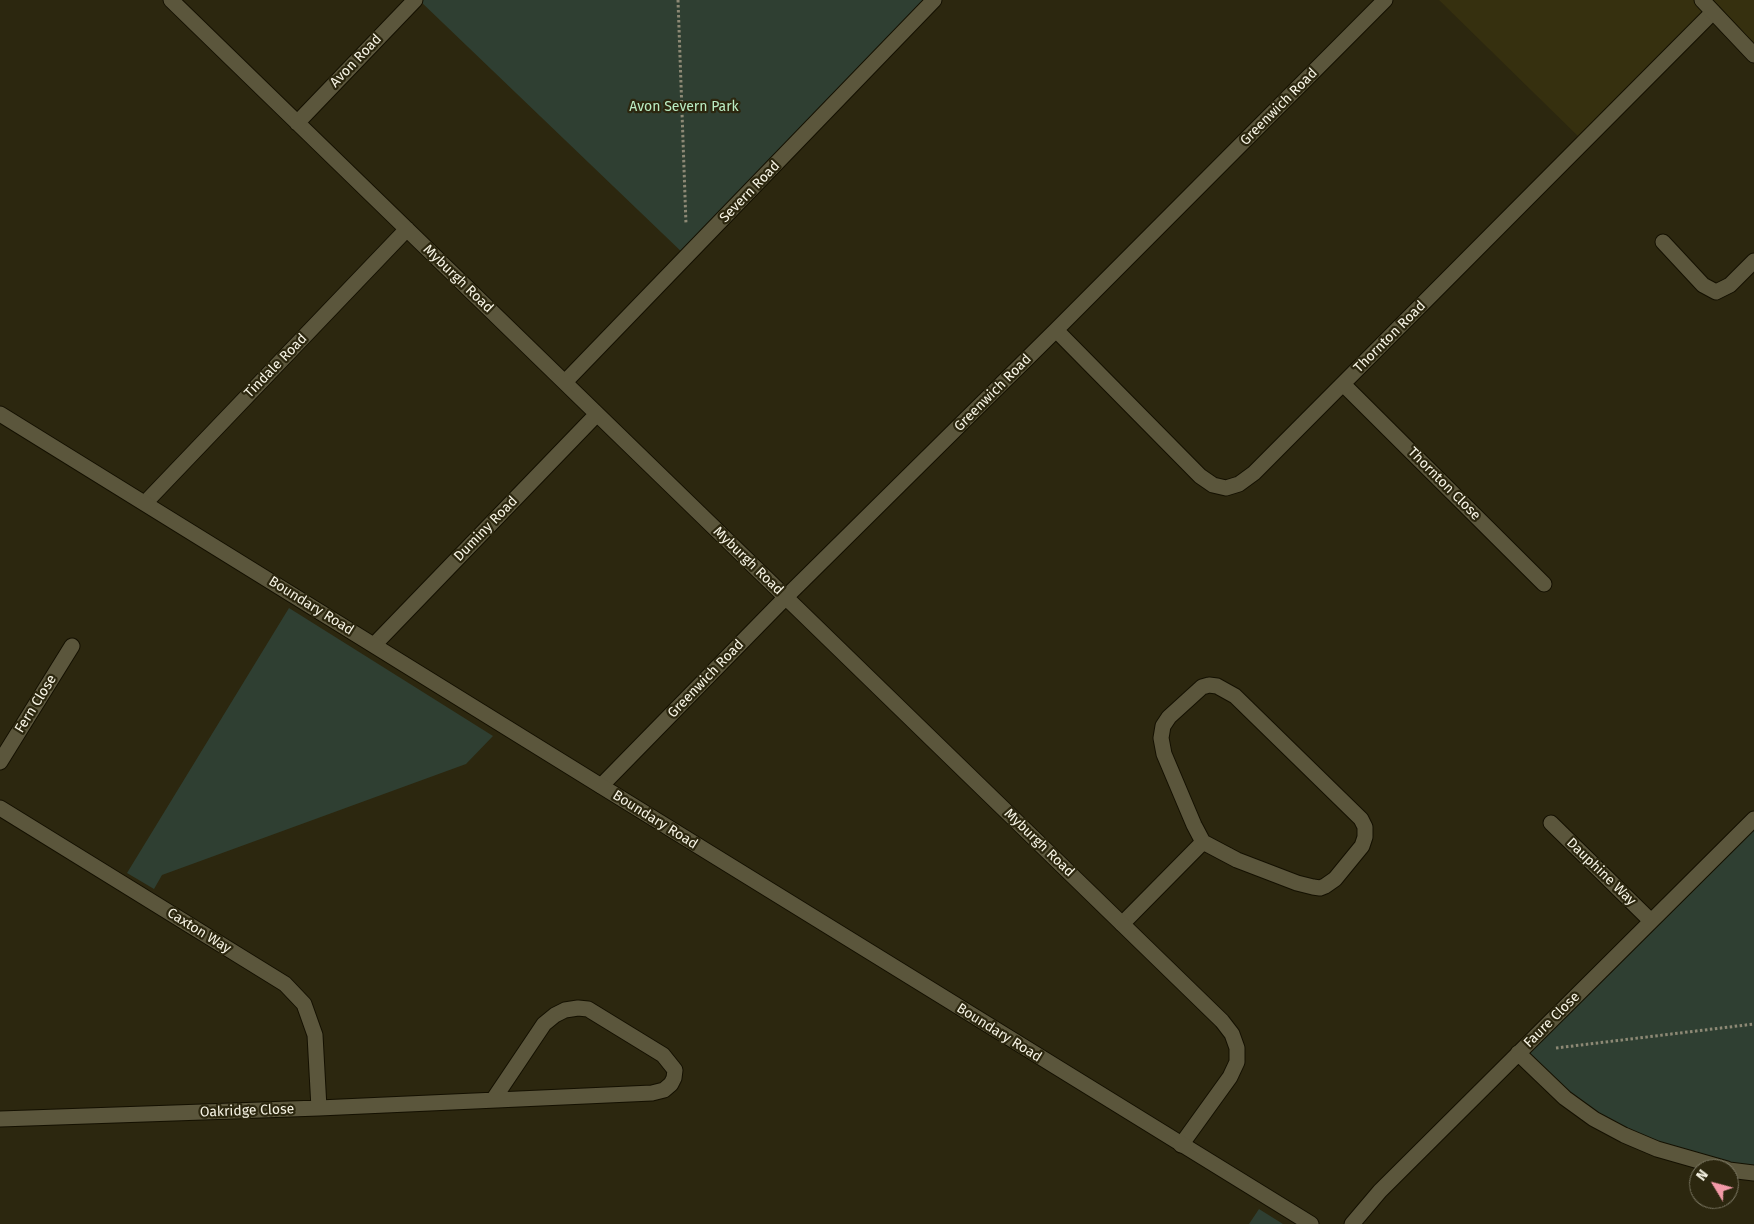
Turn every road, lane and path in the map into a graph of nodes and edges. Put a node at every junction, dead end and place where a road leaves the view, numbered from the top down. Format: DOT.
graph roads {
  1 [pos="171,0"];
  2 [pos="415,0"];
  3 [pos="678,0"];
  4 [pos="934,0"];
  5 [pos="1385,0"];
  6 [pos="1702,0"];
  7 [pos="1713,12"];
  8 [pos="1754,56"];
  9 [pos="297,123"];
  10 [pos="406,229"];
  11 [pos="1663,242"];
  12 [pos="687,257"];
  13 [pos="1754,261"];
  14 [pos="1056,330"];
  15 [pos="565,382"];
  16 [pos="1344,384"];
  17 [pos="0,414"];
  18 [pos="597,414"];
  19 [pos="145,503"];
  20 [pos="1544,584"];
  21 [pos="786,597"];
  22 [pos="374,645"];
  23 [pos="72,646"];
  24 [pos="0,762"];
  25 [pos="600,786"];
  26 [pos="0,808"];
  27 [pos="1754,819"];
  28 [pos="1551,823"];
  29 [pos="1203,842"];
  30 [pos="1652,921"];
  31 [pos="1122,924"];
  32 [pos="1754,1024"];
  33 [pos="1518,1053"];
  34 [pos="493,1100"];
  35 [pos="319,1108"];
  36 [pos="0,1119"];
  37 [pos="1181,1145"];
  38 [pos="1692,1159"];
  39 [pos="1739,1171"];
  40 [pos="1754,1174"];
  41 [pos="1311,1224"];
  42 [pos="1352,1224"];
  1 -- 9 [label="street, Myburgh Road"];
  2 -- 9 [label="street, Avon Road"];
  3 -- 12 [label="path"];
  4 -- 12 [label="street, Severn Road"];
  5 -- 14 [label="street, Greenwich Road"];
  6 -- 7 [label="street"];
  7 -- 8 [label="street"];
  7 -- 16 [label="street, Thornton Road"];
  9 -- 10 [label="street, Myburgh Road"];
  10 -- 15 [label="street, Myburgh Road"];
  10 -- 19 [label="street, Tindale Road"];
  11 -- 13 [label="street"];
  12 -- 15 [label="street, Severn Road"];
  14 -- 16 [label="street, Thornton Road"];
  14 -- 21 [label="street, Greenwich Road"];
  15 -- 18 [label="street, Myburgh Road"];
  16 -- 20 [label="street, Thornton Close"];
  17 -- 19 [label="street, Boundary Road"];
  18 -- 21 [label="street, Myburgh Road"];
  18 -- 22 [label="street, Duminy Road"];
  19 -- 22 [label="street, Boundary Road"];
  21 -- 25 [label="street, Greenwich Road"];
  21 -- 31 [label="street, Myburgh Road"];
  22 -- 25 [label="street, Boundary Road"];
  23 -- 24 [label="street, Fern Close"];
  25 -- 37 [label="street, Boundary Road"];
  26 -- 35 [label="street, Caxton Way"];
  27 -- 30 [label="street, Faure Close"];
  28 -- 30 [label="street, Dauphine Way"];
  29 -- 29 [label="street"];
  29 -- 31 [label="street"];
  30 -- 33 [label="street, Faure Close"];
  31 -- 37 [label="street, Myburgh Road"];
  32 -- 33 [label="path"];
  33 -- 38 [label="street"];
  33 -- 42 [label="street, Faure Close"];
  34 -- 34 [label="street, Oakridge Close"];
  34 -- 35 [label="street, Oakridge Close"];
  35 -- 36 [label="street, Oakridge Close"];
  37 -- 41 [label="street, Boundary Road"];
  39 -- 40 [label="street"];
}
